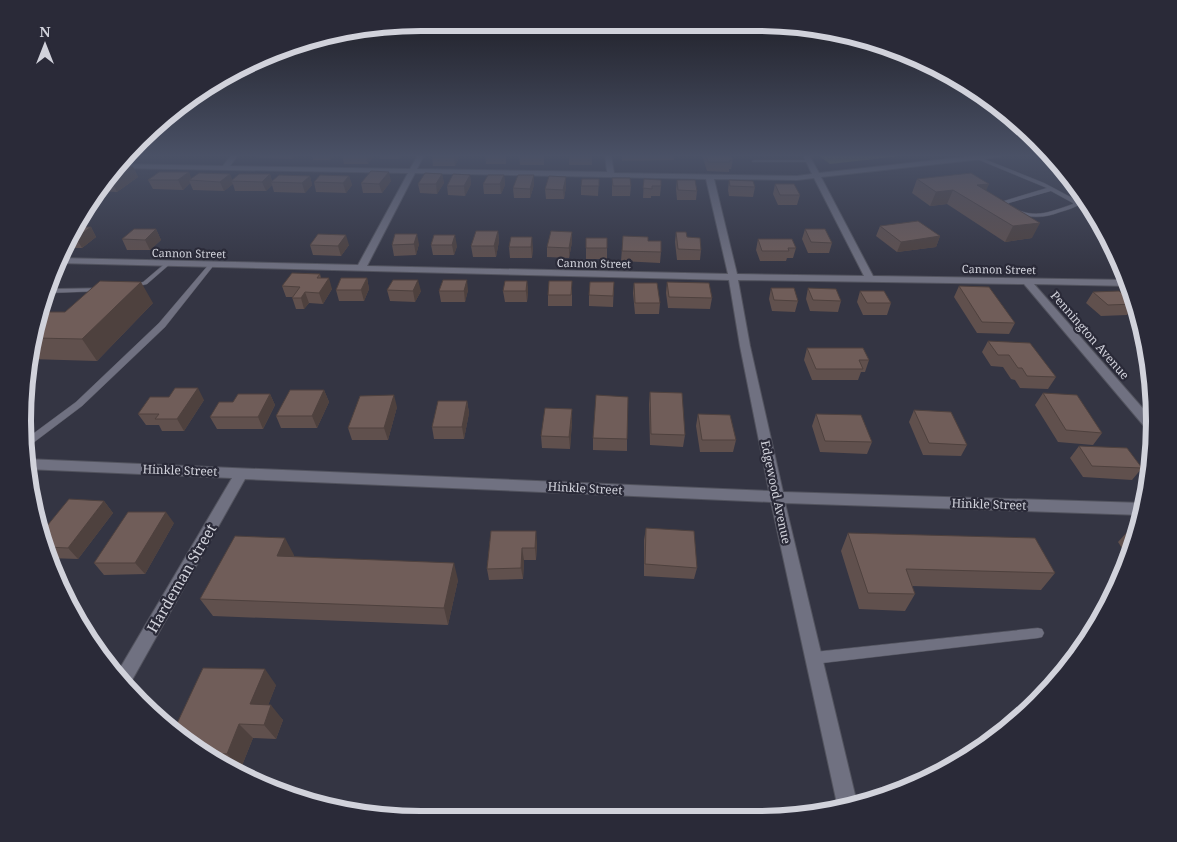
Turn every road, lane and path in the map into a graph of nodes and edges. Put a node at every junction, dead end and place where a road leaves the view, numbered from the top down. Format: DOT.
graph roads {
  1 [pos="401,194"];
  2 [pos="714,194"];
  3 [pos="827,194"];
  4 [pos="1033,194"];
  5 [pos="1062,194"];
  6 [pos="66,261"];
  7 [pos="168,263"];
  8 [pos="212,264"];
  9 [pos="361,268"];
  10 [pos="733,277"];
  11 [pos="870,279"];
  12 [pos="1026,281"];
  13 [pos="1120,283"];
  14 [pos="125,288"];
  15 [pos="54,291"];
  16 [pos="94,301"];
  17 [pos="1146,421"];
  18 [pos="32,440"];
  19 [pos="34,464"];
  20 [pos="242,472"];
  21 [pos="777,497"];
  22 [pos="1135,509"];
  23 [pos="1038,633"];
  24 [pos="814,658"];
  25 [pos="126,675"];
  26 [pos="847,800"];
  1 -- 9 [label="street"];
  2 -- 10 [label="street, Edgewood Avenue"];
  3 -- 11 [label="street"];
  4 -- 5 [label="lane"];
  6 -- 7 [label="street, Cannon Street"];
  7 -- 8 [label="street, Cannon Street"];
  7 -- 14 [label="lane"];
  8 -- 9 [label="street, Cannon Street"];
  8 -- 18 [label="lane"];
  9 -- 10 [label="street, Cannon Street"];
  10 -- 11 [label="street, Cannon Street"];
  10 -- 21 [label="street, Edgewood Avenue"];
  11 -- 12 [label="street, Cannon Street"];
  12 -- 13 [label="street, Cannon Street"];
  12 -- 17 [label="street, Pennington Avenue"];
  15 -- 16 [label="lane"];
  19 -- 20 [label="street, Hinkle Street"];
  20 -- 21 [label="street, Hinkle Street"];
  20 -- 25 [label="street, Hardeman Street"];
  21 -- 22 [label="street, Hinkle Street"];
  21 -- 24 [label="street, Edgewood Avenue"];
  23 -- 24 [label="lane"];
  24 -- 26 [label="street, Edgewood Avenue"];
}
